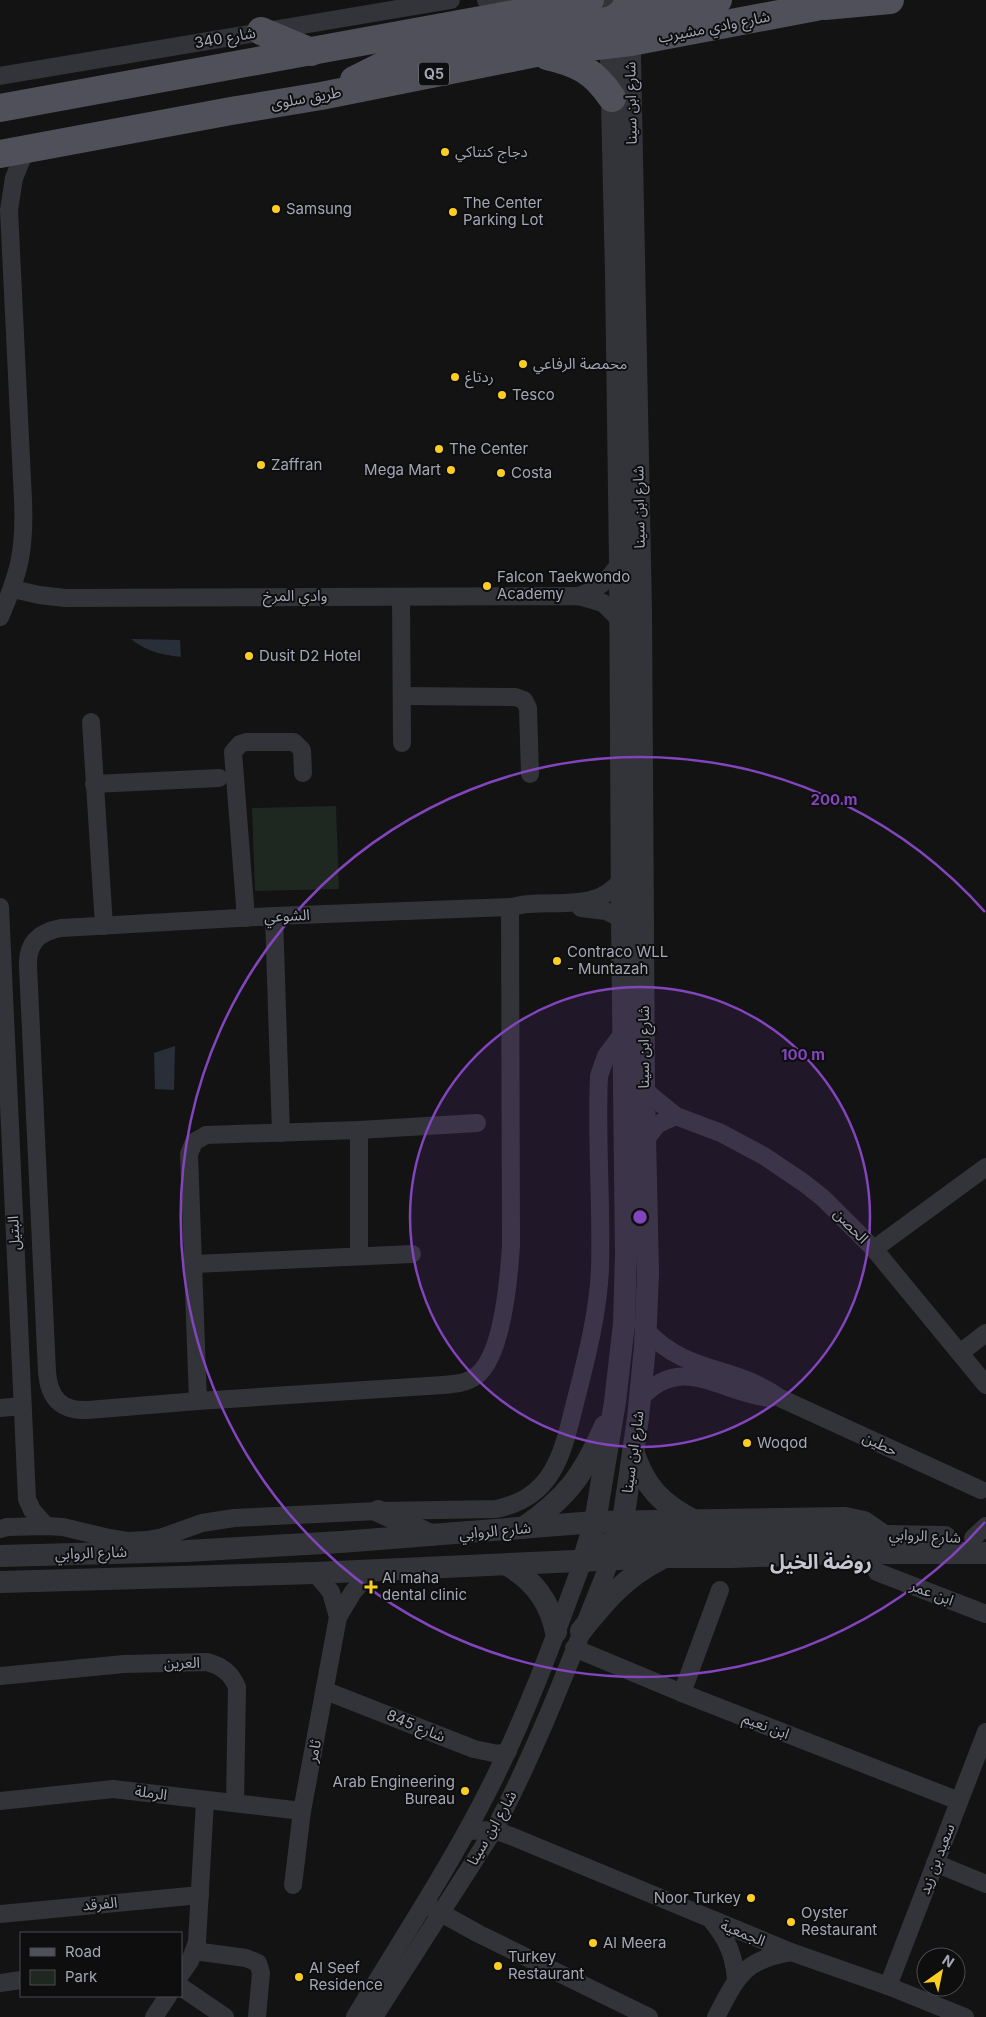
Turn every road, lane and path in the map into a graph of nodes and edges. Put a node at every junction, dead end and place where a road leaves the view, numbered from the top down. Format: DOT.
graph roads {
  1 [pos="451,0"];
  2 [pos="486,0"];
  3 [pos="590,0"];
  4 [pos="718,0"];
  5 [pos="842,0"];
  6 [pos="890,0"];
  7 [pos="550,4"];
  8 [pos="816,7"];
  9 [pos="517,13"];
  10 [pos="623,17"];
  11 [pos="260,31"];
  12 [pos="310,52"];
  13 [pos="536,53"];
  14 [pos="0,76"];
  15 [pos="332,94"];
  16 [pos="612,98"];
  17 [pos="0,108"];
  18 [pos="13,152"];
  19 [pos="0,190"];
  20 [pos="9,210"];
  21 [pos="620,563"];
  22 [pos="13,589"];
  23 [pos="579,596"];
  24 [pos="401,597"];
  25 [pos="0,617"];
  26 [pos="621,621"];
  27 [pos="402,696"];
  28 [pos="91,722"];
  29 [pos="402,743"];
  30 [pos="303,773"];
  31 [pos="530,774"];
  32 [pos="219,778"];
  33 [pos="94,784"];
  34 [pos="622,879"];
  35 [pos="0,907"];
  36 [pos="512,907"];
  37 [pos="274,916"];
  38 [pos="246,918"];
  39 [pos="622,920"];
  40 [pos="104,926"];
  41 [pos="624,1032"];
  42 [pos="3,1070"];
  43 [pos="644,1090"];
  44 [pos="676,1116"];
  45 [pos="477,1123"];
  46 [pos="359,1130"];
  47 [pos="281,1133"];
  48 [pos="646,1139"];
  49 [pos="986,1167"];
  50 [pos="874,1249"];
  51 [pos="412,1254"];
  52 [pos="359,1256"];
  53 [pos="194,1264"];
  54 [pos="646,1330"];
  55 [pos="986,1333"];
  56 [pos="960,1352"];
  57 [pos="986,1386"];
  58 [pos="780,1398"];
  59 [pos="640,1399"];
  60 [pos="198,1401"];
  61 [pos="615,1402"];
  62 [pos="22,1406"];
  63 [pos="0,1408"];
  64 [pos="633,1450"];
  65 [pos="544,1484"];
  66 [pos="981,1490"];
  67 [pos="27,1499"];
  68 [pos="378,1511"];
  69 [pos="695,1521"];
  70 [pos="595,1522"];
  71 [pos="46,1526"];
  72 [pos="4,1528"];
  73 [pos="521,1528"];
  74 [pos="434,1536"];
  75 [pos="884,1536"];
  76 [pos="983,1539"];
  77 [pos="617,1540"];
  78 [pos="586,1553"];
  79 [pos="0,1556"];
  80 [pos="664,1557"];
  81 [pos="507,1565"];
  82 [pos="408,1568"];
  83 [pos="372,1570"];
  84 [pos="315,1572"];
  85 [pos="877,1572"];
  86 [pos="0,1582"];
  87 [pos="720,1590"];
  88 [pos="986,1614"];
  89 [pos="338,1617"];
  90 [pos="556,1632"];
  91 [pos="578,1640"];
  92 [pos="0,1676"];
  93 [pos="326,1691"];
  94 [pos="682,1693"];
  95 [pos="986,1732"];
  96 [pos="508,1752"];
  97 [pos="0,1801"];
  98 [pos="205,1801"];
  99 [pos="959,1801"];
  100 [pos="235,1803"];
  101 [pos="302,1811"];
  102 [pos="494,1830"];
  103 [pos="467,1831"];
  104 [pos="935,1863"];
  105 [pos="986,1884"];
  106 [pos="293,1885"];
  107 [pos="200,1895"];
  108 [pos="424,1903"];
  109 [pos="440,1912"];
  110 [pos="0,1914"];
  111 [pos="712,1921"];
  112 [pos="194,1951"];
  113 [pos="791,1952"];
  114 [pos="182,1972"];
  115 [pos="736,1978"];
  116 [pos="888,1986"];
  117 [pos="182,1989"];
  118 [pos="167,1997"];
  119 [pos="650,2016"];
  120 [pos="714,2016"];
  121 [pos="154,2017"];
  122 [pos="225,2017"];
  123 [pos="257,2017"];
  124 [pos="354,2017"];
  125 [pos="374,2017"];
  126 [pos="965,2017"];
  1 -- 11 [label="street, شارع 340"];
  2 -- 9 [label="street"];
  3 -- 7 [label="main road"];
  4 -- 10 [label="main road"];
  5 -- 8 [label="main road, شارع وادي مشيرب / Q5"];
  6 -- 8 [label="main road, شارع وادي مشيرب"];
  7 -- 9 [label="main road"];
  8 -- 10 [label="main road, شارع وادي مشيرب / Q5"];
  9 -- 12 [label="main road"];
  10 -- 13 [label="main road, طريق سلوى / Q5"];
  10 -- 15 [label="main road"];
  10 -- 16 [label="street, شارع ابن سينا"];
  10 -- 43 [label="street, شارع ابن سينا"];
  11 -- 12 [label="main road"];
  11 -- 14 [label="street, شارع 340"];
  12 -- 17 [label="main road"];
  13 -- 15 [label="main road, طريق سلوى / Q5"];
  13 -- 16 [label="main road"];
  15 -- 18 [label="main road, طريق سلوى / Q5"];
  16 -- 21 [label="street, شارع ابن سينا"];
  18 -- 20 [label="street"];
  19 -- 20 [label="street"];
  20 -- 22 [label="street"];
  21 -- 23 [label="street, وادي المرخ"];
  21 -- 26 [label="street, شارع ابن سينا"];
  22 -- 24 [label="street, وادي المرخ"];
  22 -- 25 [label="street"];
  23 -- 24 [label="street, وادي المرخ"];
  23 -- 26 [label="street, وادي المرخ"];
  24 -- 27 [label="street"];
  26 -- 34 [label="street, شارع ابن سينا"];
  27 -- 29 [label="street"];
  27 -- 31 [label="street"];
  28 -- 33 [label="street"];
  30 -- 38 [label="street"];
  32 -- 33 [label="street"];
  33 -- 40 [label="street"];
  34 -- 36 [label="street, الشوعي"];
  34 -- 39 [label="street, شارع ابن سينا"];
  35 -- 42 [label="street, البتيل"];
  36 -- 37 [label="street, الشوعي"];
  36 -- 39 [label="street, الشوعي"];
  36 -- 60 [label="street, الشوعي"];
  37 -- 38 [label="street, الشوعي"];
  37 -- 47 [label="street"];
  38 -- 40 [label="street, الشوعي"];
  39 -- 41 [label="street, شارع ابن سينا"];
  40 -- 60 [label="street, الشوعي"];
  41 -- 61 [label="street, شارع ابن سينا"];
  41 -- 65 [label="street, شارع ابن سينا"];
  42 -- 62 [label="street, البتيل"];
  43 -- 44 [label="street, الحصن"];
  43 -- 48 [label="street, شارع ابن سينا"];
  44 -- 48 [label="street"];
  44 -- 50 [label="street, الحصن"];
  45 -- 46 [label="street"];
  46 -- 47 [label="street"];
  46 -- 52 [label="street"];
  47 -- 53 [label="street"];
  48 -- 54 [label="street, شارع ابن سينا"];
  49 -- 50 [label="street"];
  50 -- 56 [label="street, الحصن"];
  51 -- 52 [label="street"];
  52 -- 53 [label="street"];
  53 -- 60 [label="street"];
  54 -- 58 [label="street, حطين"];
  54 -- 59 [label="street, شارع ابن سينا"];
  55 -- 56 [label="street"];
  56 -- 57 [label="street, الحصن"];
  58 -- 59 [label="street, حطين"];
  58 -- 66 [label="street, حطين"];
  59 -- 64 [label="street, شارع ابن سينا"];
  61 -- 70 [label="street, شارع ابن سينا"];
  61 -- 73 [label="street"];
  62 -- 63 [label="street"];
  62 -- 67 [label="street, البتيل"];
  64 -- 69 [label="street"];
  64 -- 77 [label="street, شارع ابن سينا"];
  65 -- 68 [label="street, شارع الروابي"];
  67 -- 71 [label="street"];
  67 -- 72 [label="street"];
  68 -- 71 [label="street, شارع الروابي"];
  68 -- 74 [label="street"];
  69 -- 75 [label="street, شارع الروابي"];
  69 -- 77 [label="street, شارع الروابي"];
  70 -- 73 [label="street, شارع الروابي"];
  70 -- 77 [label="street, شارع الروابي"];
  70 -- 78 [label="street, شارع ابن سينا"];
  71 -- 72 [label="street, شارع الروابي"];
  73 -- 74 [label="street, شارع الروابي"];
  74 -- 79 [label="street, شارع الروابي"];
  75 -- 76 [label="street, شارع الروابي"];
  75 -- 77 [label="street"];
  76 -- 80 [label="street, شارع الروابي"];
  77 -- 78 [label="street, شارع الروابي"];
  77 -- 78 [label="street"];
  77 -- 80 [label="street, شارع الروابي"];
  77 -- 91 [label="street, شارع ابن سينا"];
  78 -- 81 [label="street, شارع الروابي"];
  78 -- 82 [label="street"];
  78 -- 90 [label="street, شارع ابن سينا"];
  80 -- 91 [label="street"];
  81 -- 82 [label="street, شارع الروابي"];
  81 -- 90 [label="street"];
  82 -- 83 [label="street, شارع الروابي"];
  83 -- 84 [label="street, شارع الروابي"];
  83 -- 89 [label="street, ثامر"];
  84 -- 86 [label="street, شارع الروابي"];
  84 -- 89 [label="street, ثامر"];
  85 -- 88 [label="street, ابن عمر"];
  87 -- 94 [label="street"];
  89 -- 93 [label="street, ثامر"];
  90 -- 96 [label="street, شارع ابن سينا"];
  91 -- 94 [label="street, ابن نعيم"];
  91 -- 102 [label="street, شارع ابن سينا"];
  92 -- 100 [label="street, العرين"];
  93 -- 96 [label="street, شارع 845"];
  93 -- 101 [label="street, ثامر"];
  94 -- 99 [label="street, ابن نعيم"];
  95 -- 99 [label="street, سعيد بن زيد"];
  96 -- 103 [label="street, شارع ابن سينا"];
  97 -- 98 [label="street, الرملة"];
  98 -- 100 [label="street, الرملة"];
  98 -- 107 [label="street"];
  99 -- 104 [label="street, سعيد بن زيد"];
  100 -- 101 [label="street, الرملة"];
  101 -- 106 [label="street, ثامر"];
  102 -- 103 [label="street, الجمعية"];
  102 -- 109 [label="street, شارع ابن سينا"];
  102 -- 111 [label="street, الجمعية"];
  103 -- 108 [label="street, شارع ابن سينا"];
  104 -- 105 [label="street"];
  104 -- 116 [label="street, سعيد بن زيد"];
  107 -- 110 [label="street, الفرقد"];
  107 -- 112 [label="street"];
  108 -- 109 [label="street"];
  108 -- 124 [label="street, شارع ابن سينا"];
  109 -- 119 [label="street"];
  109 -- 125 [label="street, شارع ابن سينا"];
  111 -- 113 [label="street, الجمعية"];
  111 -- 115 [label="street"];
  112 -- 114 [label="street"];
  112 -- 123 [label="street"];
  113 -- 115 [label="street"];
  113 -- 116 [label="street, الجمعية"];
  115 -- 120 [label="street"];
  116 -- 126 [label="street, الجمعية"];
  117 -- 122 [label="street"];
  118 -- 121 [label="street"];
}
